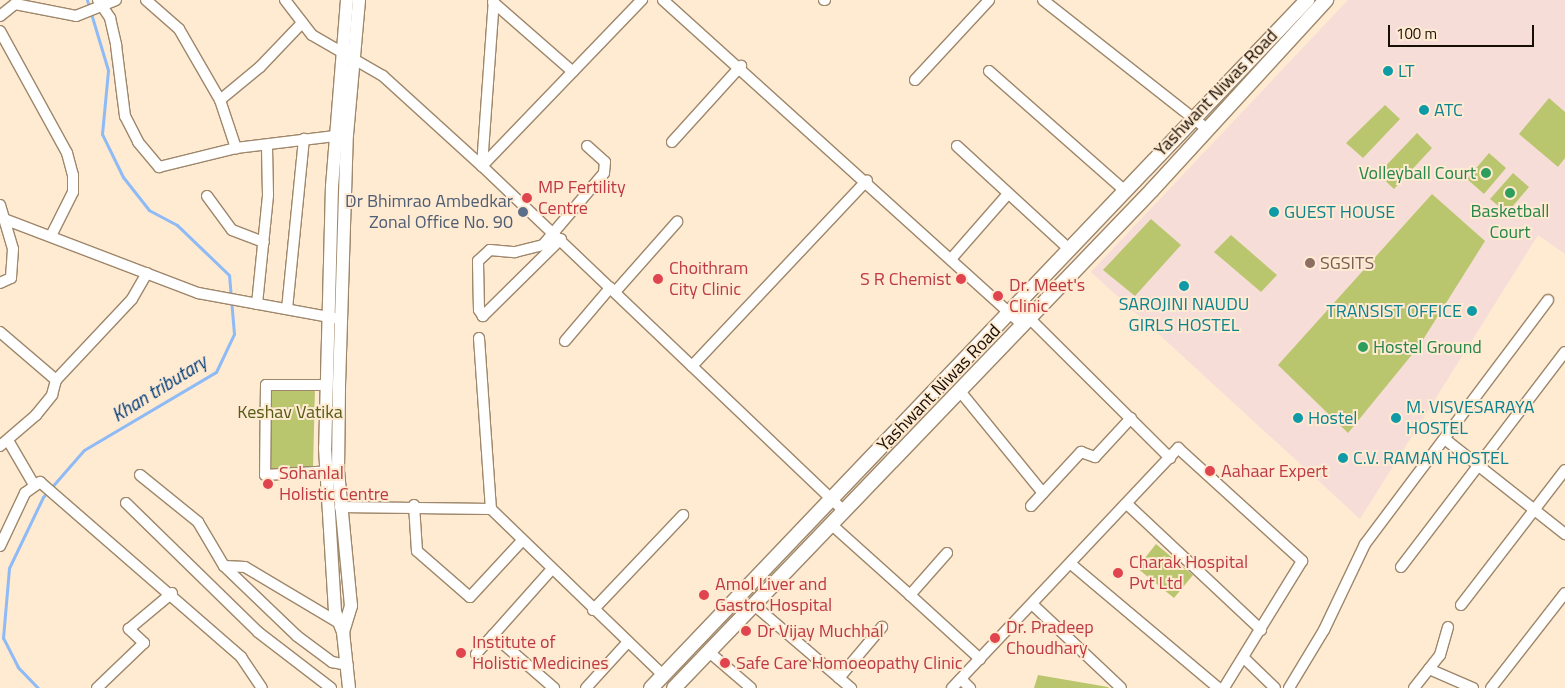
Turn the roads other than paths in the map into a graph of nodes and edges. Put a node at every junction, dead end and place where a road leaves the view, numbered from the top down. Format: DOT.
graph roads {
  1 [pos="116,0"];
  2 [pos="146,0"];
  3 [pos="285,0"];
  4 [pos="347,0"];
  5 [pos="360,0"];
  6 [pos="642,0"];
  7 [pos="663,0"];
  8 [pos="989,0"];
  9 [pos="1043,0"];
  10 [pos="1307,0"];
  11 [pos="1326,0"];
  12 [pos="494,1"];
  13 [pos="99,5"];
  14 [pos="0,16"];
  15 [pos="302,23"];
  16 [pos="0,31"];
  17 [pos="341,53"];
  18 [pos="354,58"];
  19 [pos="741,66"];
  20 [pos="989,71"];
  21 [pos="573,72"];
  22 [pos="915,80"];
  23 [pos="220,100"];
  24 [pos="1192,116"];
  25 [pos="1207,129"];
  26 [pos="341,136"];
  27 [pos="304,139"];
  28 [pos="672,142"];
  29 [pos="587,146"];
  30 [pos="957,146"];
  31 [pos="267,147"];
  32 [pos="236,148"];
  33 [pos="482,166"];
  34 [pos="867,180"];
  35 [pos="1124,190"];
  36 [pos="1008,194"];
  37 [pos="207,196"];
  38 [pos="0,205"];
  39 [pos="4,219"];
  40 [pos="677,222"];
  41 [pos="51,236"];
  42 [pos="558,236"];
  43 [pos="264,242"];
  44 [pos="1070,250"];
  45 [pos="544,252"];
  46 [pos="951,259"];
  47 [pos="147,273"];
  48 [pos="0,283"];
  49 [pos="612,290"];
  50 [pos="1548,300"];
  51 [pos="257,304"];
  52 [pos="287,309"];
  53 [pos="1014,310"];
  54 [pos="328,316"];
  55 [pos="343,319"];
  56 [pos="1025,321"];
  57 [pos="0,332"];
  58 [pos="479,338"];
  59 [pos="565,340"];
  60 [pos="1565,352"];
  61 [pos="692,366"];
  62 [pos="56,380"];
  63 [pos="326,385"];
  64 [pos="959,390"];
  65 [pos="1131,418"];
  66 [pos="1446,440"];
  67 [pos="5,444"];
  68 [pos="1170,458"];
  69 [pos="1480,466"];
  70 [pos="1565,470"];
  71 [pos="332,471"];
  72 [pos="140,475"];
  73 [pos="37,482"];
  74 [pos="1042,493"];
  75 [pos="832,500"];
  76 [pos="126,503"];
  77 [pos="1128,504"];
  78 [pos="414,505"];
  79 [pos="1031,506"];
  80 [pos="340,507"];
  81 [pos="491,509"];
  82 [pos="1534,511"];
  83 [pos="845,512"];
  84 [pos="683,515"];
  85 [pos="832,526"];
  86 [pos="1565,534"];
  87 [pos="521,542"];
  88 [pos="0,546"];
  89 [pos="947,554"];
  90 [pos="1071,564"];
  91 [pos="224,566"];
  92 [pos="1401,567"];
  93 [pos="551,570"];
  94 [pos="172,593"];
  95 [pos="1565,593"];
  96 [pos="910,595"];
  97 [pos="754,604"];
  98 [pos="1032,604"];
  99 [pos="1460,605"];
  100 [pos="593,610"];
  101 [pos="341,627"];
  102 [pos="882,627"];
  103 [pos="1448,627"];
  104 [pos="1261,630"];
  105 [pos="492,635"];
  106 [pos="628,642"];
  107 [pos="709,652"];
  108 [pos="476,654"];
  109 [pos="1244,658"];
  110 [pos="980,659"];
  111 [pos="348,665"];
  112 [pos="1429,669"];
  113 [pos="663,675"];
  114 [pos="840,678"];
  115 [pos="961,679"];
  116 [pos="97,688"];
  117 [pos="262,688"];
  118 [pos="331,688"];
  119 [pos="349,688"];
  120 [pos="554,688"];
  121 [pos="586,688"];
  122 [pos="651,688"];
  123 [pos="674,688"];
  124 [pos="750,688"];
  125 [pos="851,688"];
  126 [pos="952,688"];
  127 [pos="970,688"];
  128 [pos="1122,688"];
  129 [pos="1218,688"];
  130 [pos="1224,688"];
  131 [pos="1275,688"];
  132 [pos="1289,688"];
  133 [pos="1414,688"];
  134 [pos="1473,688"];
  135 [pos="1491,688"];
  1 -- 13 [label="street"];
  2 -- 23 [label="street"];
  3 -- 15 [label="street"];
  4 -- 17 [label="street"];
  5 -- 18 [label="street"];
  6 -- 21 [label="street"];
  7 -- 19 [label="street"];
  8 -- 22 [label="street"];
  9 -- 24 [label="street"];
  10 -- 24 [label="main road, Yashwant Niwas Road"];
  11 -- 25 [label="main road, Yashwant Niwas Road"];
  12 -- 21 [label="street"];
  12 -- 33 [label="street"];
  13 -- 14 [label="street"];
  13 -- 32 [label="street"];
  15 -- 17 [label="street"];
  15 -- 23 [label="street"];
  16 -- 41 [label="street"];
  17 -- 18 [label="street"];
  17 -- 26 [label="street"];
  18 -- 26 [label="street"];
  18 -- 33 [label="street"];
  19 -- 28 [label="street"];
  19 -- 34 [label="street"];
  20 -- 35 [label="street"];
  21 -- 33 [label="street"];
  23 -- 32 [label="street"];
  24 -- 25 [label="street"];
  24 -- 35 [label="main road, Yashwant Niwas Road"];
  25 -- 56 [label="main road, Yashwant Niwas Road"];
  26 -- 27 [label="street"];
  26 -- 54 [label="street"];
  26 -- 55 [label="street"];
  27 -- 31 [label="street"];
  27 -- 52 [label="street"];
  29 -- 42 [label="street"];
  30 -- 36 [label="street"];
  31 -- 32 [label="street"];
  31 -- 43 [label="street"];
  33 -- 42 [label="street"];
  34 -- 46 [label="street"];
  34 -- 61 [label="street"];
  35 -- 44 [label="main road, Yashwant Niwas Road"];
  36 -- 44 [label="street"];
  36 -- 46 [label="street"];
  37 -- 43 [label="street"];
  38 -- 39 [label="street"];
  39 -- 41 [label="street"];
  39 -- 48 [label="street"];
  40 -- 49 [label="street"];
  41 -- 47 [label="street"];
  42 -- 45 [label="street"];
  42 -- 49 [label="street"];
  43 -- 51 [label="street"];
  44 -- 53 [label="main road, Yashwant Niwas Road"];
  45 -- 45 [label="street"];
  46 -- 53 [label="street"];
  47 -- 51 [label="street"];
  47 -- 62 [label="street"];
  49 -- 59 [label="street"];
  49 -- 61 [label="street"];
  50 -- 66 [label="street"];
  51 -- 52 [label="street"];
  52 -- 54 [label="street"];
  53 -- 56 [label="street"];
  53 -- 75 [label="main road, Yashwant Niwas Road"];
  54 -- 55 [label="street"];
  54 -- 63 [label="street"];
  55 -- 71 [label="street"];
  56 -- 64 [label="main road, Yashwant Niwas Road"];
  56 -- 65 [label="street"];
  57 -- 62 [label="street"];
  58 -- 81 [label="street"];
  60 -- 69 [label="street"];
  61 -- 75 [label="street"];
  62 -- 67 [label="street"];
  63 -- 71 [label="street"];
  63 -- 71 [label="street"];
  64 -- 74 [label="street"];
  64 -- 83 [label="main road, Yashwant Niwas Road"];
  65 -- 68 [label="street"];
  65 -- 74 [label="street"];
  66 -- 69 [label="street"];
  66 -- 132 [label="street"];
  67 -- 73 [label="street"];
  68 -- 77 [label="street"];
  68 -- 104 [label="street"];
  69 -- 82 [label="street"];
  69 -- 92 [label="street"];
  70 -- 82 [label="street"];
  71 -- 80 [label="street"];
  71 -- 101 [label="street"];
  72 -- 91 [label="street"];
  73 -- 88 [label="street"];
  73 -- 94 [label="street"];
  74 -- 79 [label="street"];
  75 -- 83 [label="street"];
  75 -- 113 [label="main road, Yashwant Niwas Road"];
  76 -- 118 [label="street"];
  77 -- 90 [label="street"];
  77 -- 104 [label="street"];
  78 -- 80 [label="street"];
  78 -- 81 [label="street"];
  78 -- 87 [label="street"];
  80 -- 101 [label="street"];
  81 -- 87 [label="street"];
  82 -- 86 [label="street"];
  82 -- 99 [label="street"];
  83 -- 85 [label="main road, Yashwant Niwas Road"];
  84 -- 100 [label="street"];
  85 -- 96 [label="street"];
  85 -- 97 [label="main road, Yashwant Niwas Road"];
  87 -- 93 [label="street"];
  89 -- 96 [label="street"];
  90 -- 98 [label="street"];
  90 -- 129 [label="street"];
  91 -- 101 [label="street"];
  91 -- 111 [label="street"];
  93 -- 100 [label="street"];
  93 -- 105 [label="street"];
  94 -- 116 [label="street"];
  94 -- 117 [label="street"];
  95 -- 135 [label="street"];
  96 -- 110 [label="street"];
  97 -- 107 [label="main road, Yashwant Niwas Road"];
  97 -- 114 [label="street"];
  98 -- 110 [label="street"];
  98 -- 128 [label="street"];
  100 -- 106 [label="street"];
  101 -- 111 [label="street"];
  102 -- 114 [label="street"];
  103 -- 112 [label="street"];
  104 -- 109 [label="street"];
  105 -- 108 [label="street"];
  105 -- 120 [label="street"];
  106 -- 113 [label="street"];
  106 -- 121 [label="street"];
  107 -- 123 [label="main road, Yashwant Niwas Road"];
  107 -- 124 [label="street"];
  109 -- 130 [label="street"];
  109 -- 131 [label="street"];
  110 -- 115 [label="street"];
  111 -- 119 [label="street"];
  112 -- 133 [label="street"];
  112 -- 134 [label="street"];
  113 -- 122 [label="main road, Yashwant Niwas Road"];
  114 -- 125 [label="street"];
  115 -- 126 [label="street"];
  115 -- 127 [label="street"];
}
